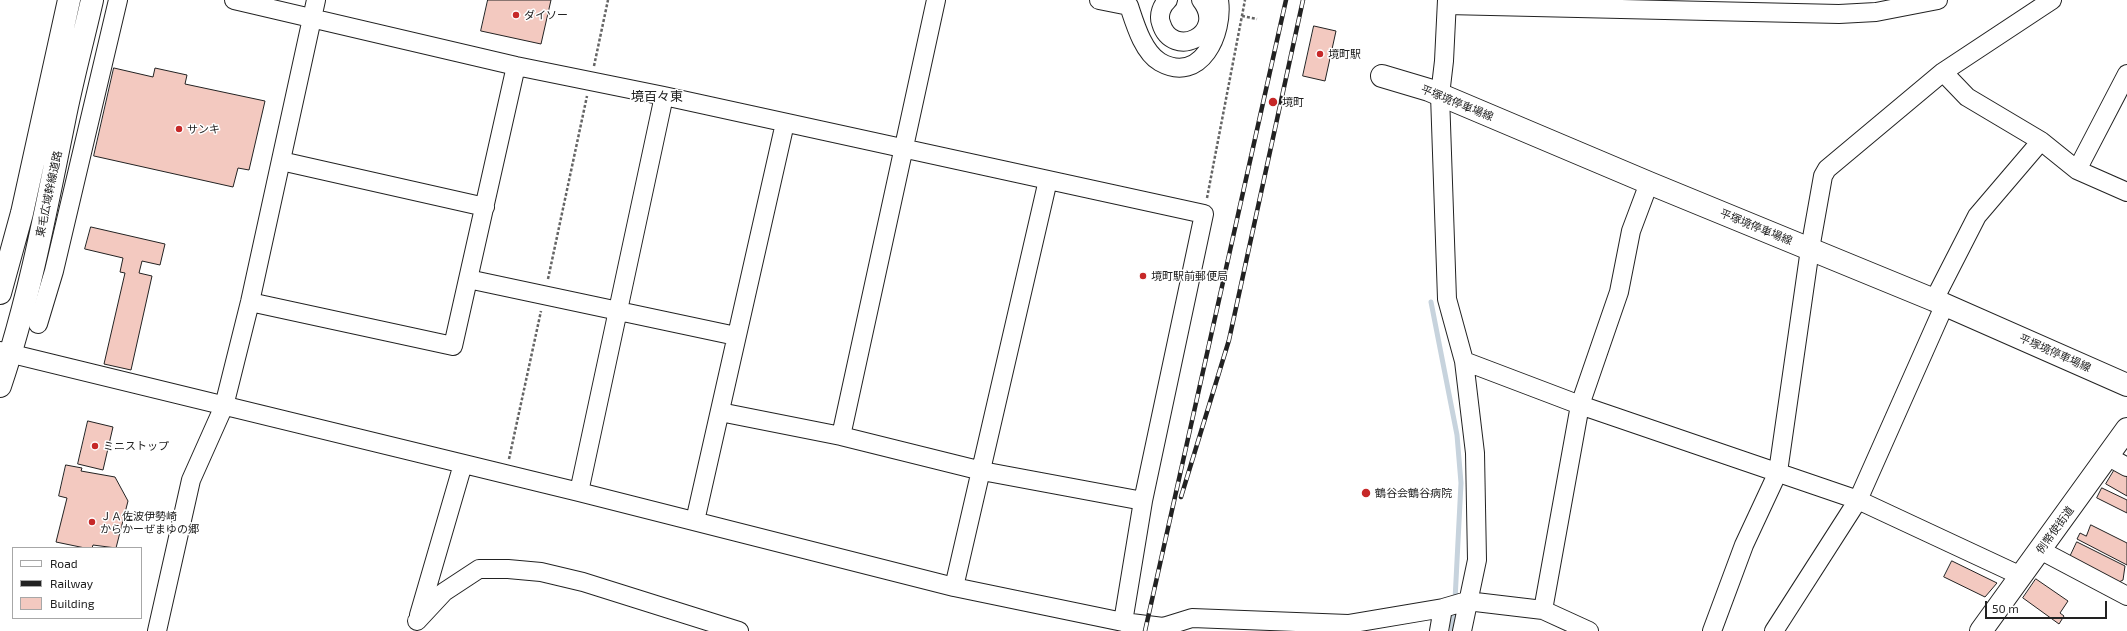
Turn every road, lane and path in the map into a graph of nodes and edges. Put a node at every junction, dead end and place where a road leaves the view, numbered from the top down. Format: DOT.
graph roads {
  1 [pos="69,0"];
  2 [pos="92,0"];
  3 [pos="118,0"];
  4 [pos="234,0"];
  5 [pos="316,0"];
  6 [pos="608,0"];
  7 [pos="936,0"];
  8 [pos="1099,0"];
  9 [pos="1166,0"];
  10 [pos="1201,0"];
  11 [pos="1219,0"];
  12 [pos="1245,0"];
  13 [pos="1938,0"];
  14 [pos="2052,0"];
  15 [pos="1132,3"];
  16 [pos="1447,3"];
  17 [pos="1756,6"];
  18 [pos="1242,16"];
  19 [pos="312,18"];
  20 [pos="1257,19"];
  21 [pos="1213,23"];
  22 [pos="1161,24"];
  23 [pos="1140,33"];
  24 [pos="516,66"];
  25 [pos="1943,72"];
  26 [pos="2127,74"];
  27 [pos="1382,76"];
  28 [pos="591,81"];
  29 [pos="1429,91"];
  30 [pos="664,96"];
  31 [pos="94,104"];
  32 [pos="64,120"];
  33 [pos="785,123"];
  34 [pos="2040,141"];
  35 [pos="905,148"];
  36 [pos="281,161"];
  37 [pos="2077,170"];
  38 [pos="1048,180"];
  39 [pos="1649,183"];
  40 [pos="2127,192"];
  41 [pos="485,207"];
  42 [pos="1204,214"];
  43 [pos="1810,249"];
  44 [pos="468,279"];
  45 [pos="0,293"];
  46 [pos="544,295"];
  47 [pos="250,302"];
  48 [pos="1940,302"];
  49 [pos="617,311"];
  50 [pos="38,324"];
  51 [pos="736,336"];
  52 [pos="6,352"];
  53 [pos="1464,361"];
  54 [pos="2127,385"];
  55 [pos="0,386"];
  56 [pos="1580,405"];
  57 [pos="224,406"];
  58 [pos="720,412"];
  59 [pos="2127,428"];
  60 [pos="841,436"];
  61 [pos="2107,456"];
  62 [pos="463,464"];
  63 [pos="2127,468"];
  64 [pos="982,471"];
  65 [pos="1778,472"];
  66 [pos="506,474"];
  67 [pos="579,492"];
  68 [pos="1858,500"];
  69 [pos="1143,501"];
  70 [pos="695,521"];
  71 [pos="2040,550"];
  72 [pos="2021,576"];
  73 [pos="954,587"];
  74 [pos="2127,596"];
  75 [pos="1467,601"];
  76 [pos="1443,608"];
  77 [pos="1543,610"];
  78 [pos="1123,622"];
  79 [pos="415,626"];
  80 [pos="157,631"];
  81 [pos="739,631"];
  82 [pos="1439,631"];
  83 [pos="1462,631"];
  84 [pos="1589,631"];
  85 [pos="1712,631"];
  86 [pos="1774,631"];
  87 [pos="1981,631"];
  1 -- 45 [label="main road, 東毛広域幹線道路"];
  2 -- 32 [label="main road, 東毛広域幹線道路"];
  3 -- 31 [label="street"];
  4 -- 19 [label="street"];
  5 -- 19 [label="street"];
  6 -- 28 [label="path"];
  7 -- 35 [label="street"];
  8 -- 15 [label="street"];
  9 -- 22 [label="street"];
  10 -- 21 [label="street"];
  11 -- 21 [label="street"];
  12 -- 18 [label="path"];
  13 -- 17 [label="street"];
  14 -- 25 [label="street"];
  15 -- 23 [label="street"];
  16 -- 17 [label="street"];
  16 -- 29 [label="street"];
  18 -- 20 [label="path"];
  18 -- 42 [label="path"];
  19 -- 24 [label="street"];
  19 -- 36 [label="street"];
  21 -- 22 [label="street"];
  21 -- 23 [label="street"];
  22 -- 23 [label="street"];
  24 -- 28 [label="street"];
  24 -- 41 [label="street"];
  25 -- 34 [label="street"];
  25 -- 43 [label="street"];
  26 -- 37 [label="street"];
  27 -- 29 [label="main road, 平塚境停車場線"];
  28 -- 30 [label="street"];
  28 -- 46 [label="path"];
  29 -- 39 [label="main road, 平塚境停車場線"];
  29 -- 53 [label="street"];
  30 -- 33 [label="street"];
  30 -- 49 [label="street"];
  31 -- 32 [label="street"];
  31 -- 50 [label="street"];
  32 -- 52 [label="main road, 東毛広域幹線道路"];
  33 -- 35 [label="street"];
  33 -- 51 [label="street"];
  34 -- 37 [label="street"];
  34 -- 48 [label="street"];
  35 -- 38 [label="street"];
  35 -- 60 [label="street"];
  36 -- 41 [label="street"];
  36 -- 47 [label="street"];
  37 -- 40 [label="street"];
  38 -- 42 [label="street"];
  38 -- 64 [label="street"];
  39 -- 43 [label="main road, 平塚境停車場線"];
  39 -- 56 [label="street"];
  41 -- 44 [label="street"];
  42 -- 69 [label="street"];
  43 -- 48 [label="main road, 平塚境停車場線"];
  43 -- 65 [label="street"];
  44 -- 46 [label="street"];
  44 -- 47 [label="street"];
  46 -- 49 [label="street"];
  46 -- 66 [label="path"];
  47 -- 57 [label="street"];
  48 -- 54 [label="main road, 平塚境停車場線"];
  48 -- 68 [label="street"];
  49 -- 51 [label="street"];
  49 -- 67 [label="street"];
  51 -- 58 [label="street"];
  52 -- 55 [label="main road, 東毛広域幹線道路"];
  52 -- 57 [label="street"];
  53 -- 56 [label="street"];
  53 -- 75 [label="street"];
  56 -- 65 [label="street"];
  56 -- 77 [label="street"];
  57 -- 62 [label="street"];
  57 -- 80 [label="street"];
  58 -- 60 [label="street"];
  58 -- 70 [label="street"];
  59 -- 61 [label="main road, 例幣使街道"];
  60 -- 64 [label="street"];
  61 -- 63 [label="street"];
  61 -- 71 [label="main road, 例幣使街道"];
  62 -- 66 [label="street"];
  62 -- 79 [label="street"];
  64 -- 69 [label="street"];
  64 -- 73 [label="street"];
  65 -- 68 [label="street"];
  65 -- 85 [label="street"];
  66 -- 67 [label="street"];
  67 -- 70 [label="street"];
  68 -- 72 [label="street"];
  68 -- 86 [label="street"];
  69 -- 78 [label="street"];
  70 -- 73 [label="street"];
  71 -- 72 [label="main road, 例幣使街道"];
  71 -- 74 [label="street"];
  72 -- 87 [label="main road, 例幣使街道"];
  73 -- 78 [label="street"];
  75 -- 76 [label="street"];
  75 -- 77 [label="street"];
  75 -- 83 [label="street"];
  76 -- 78 [label="street"];
  76 -- 82 [label="street"];
  77 -- 84 [label="street"];
  79 -- 81 [label="street"];
}
